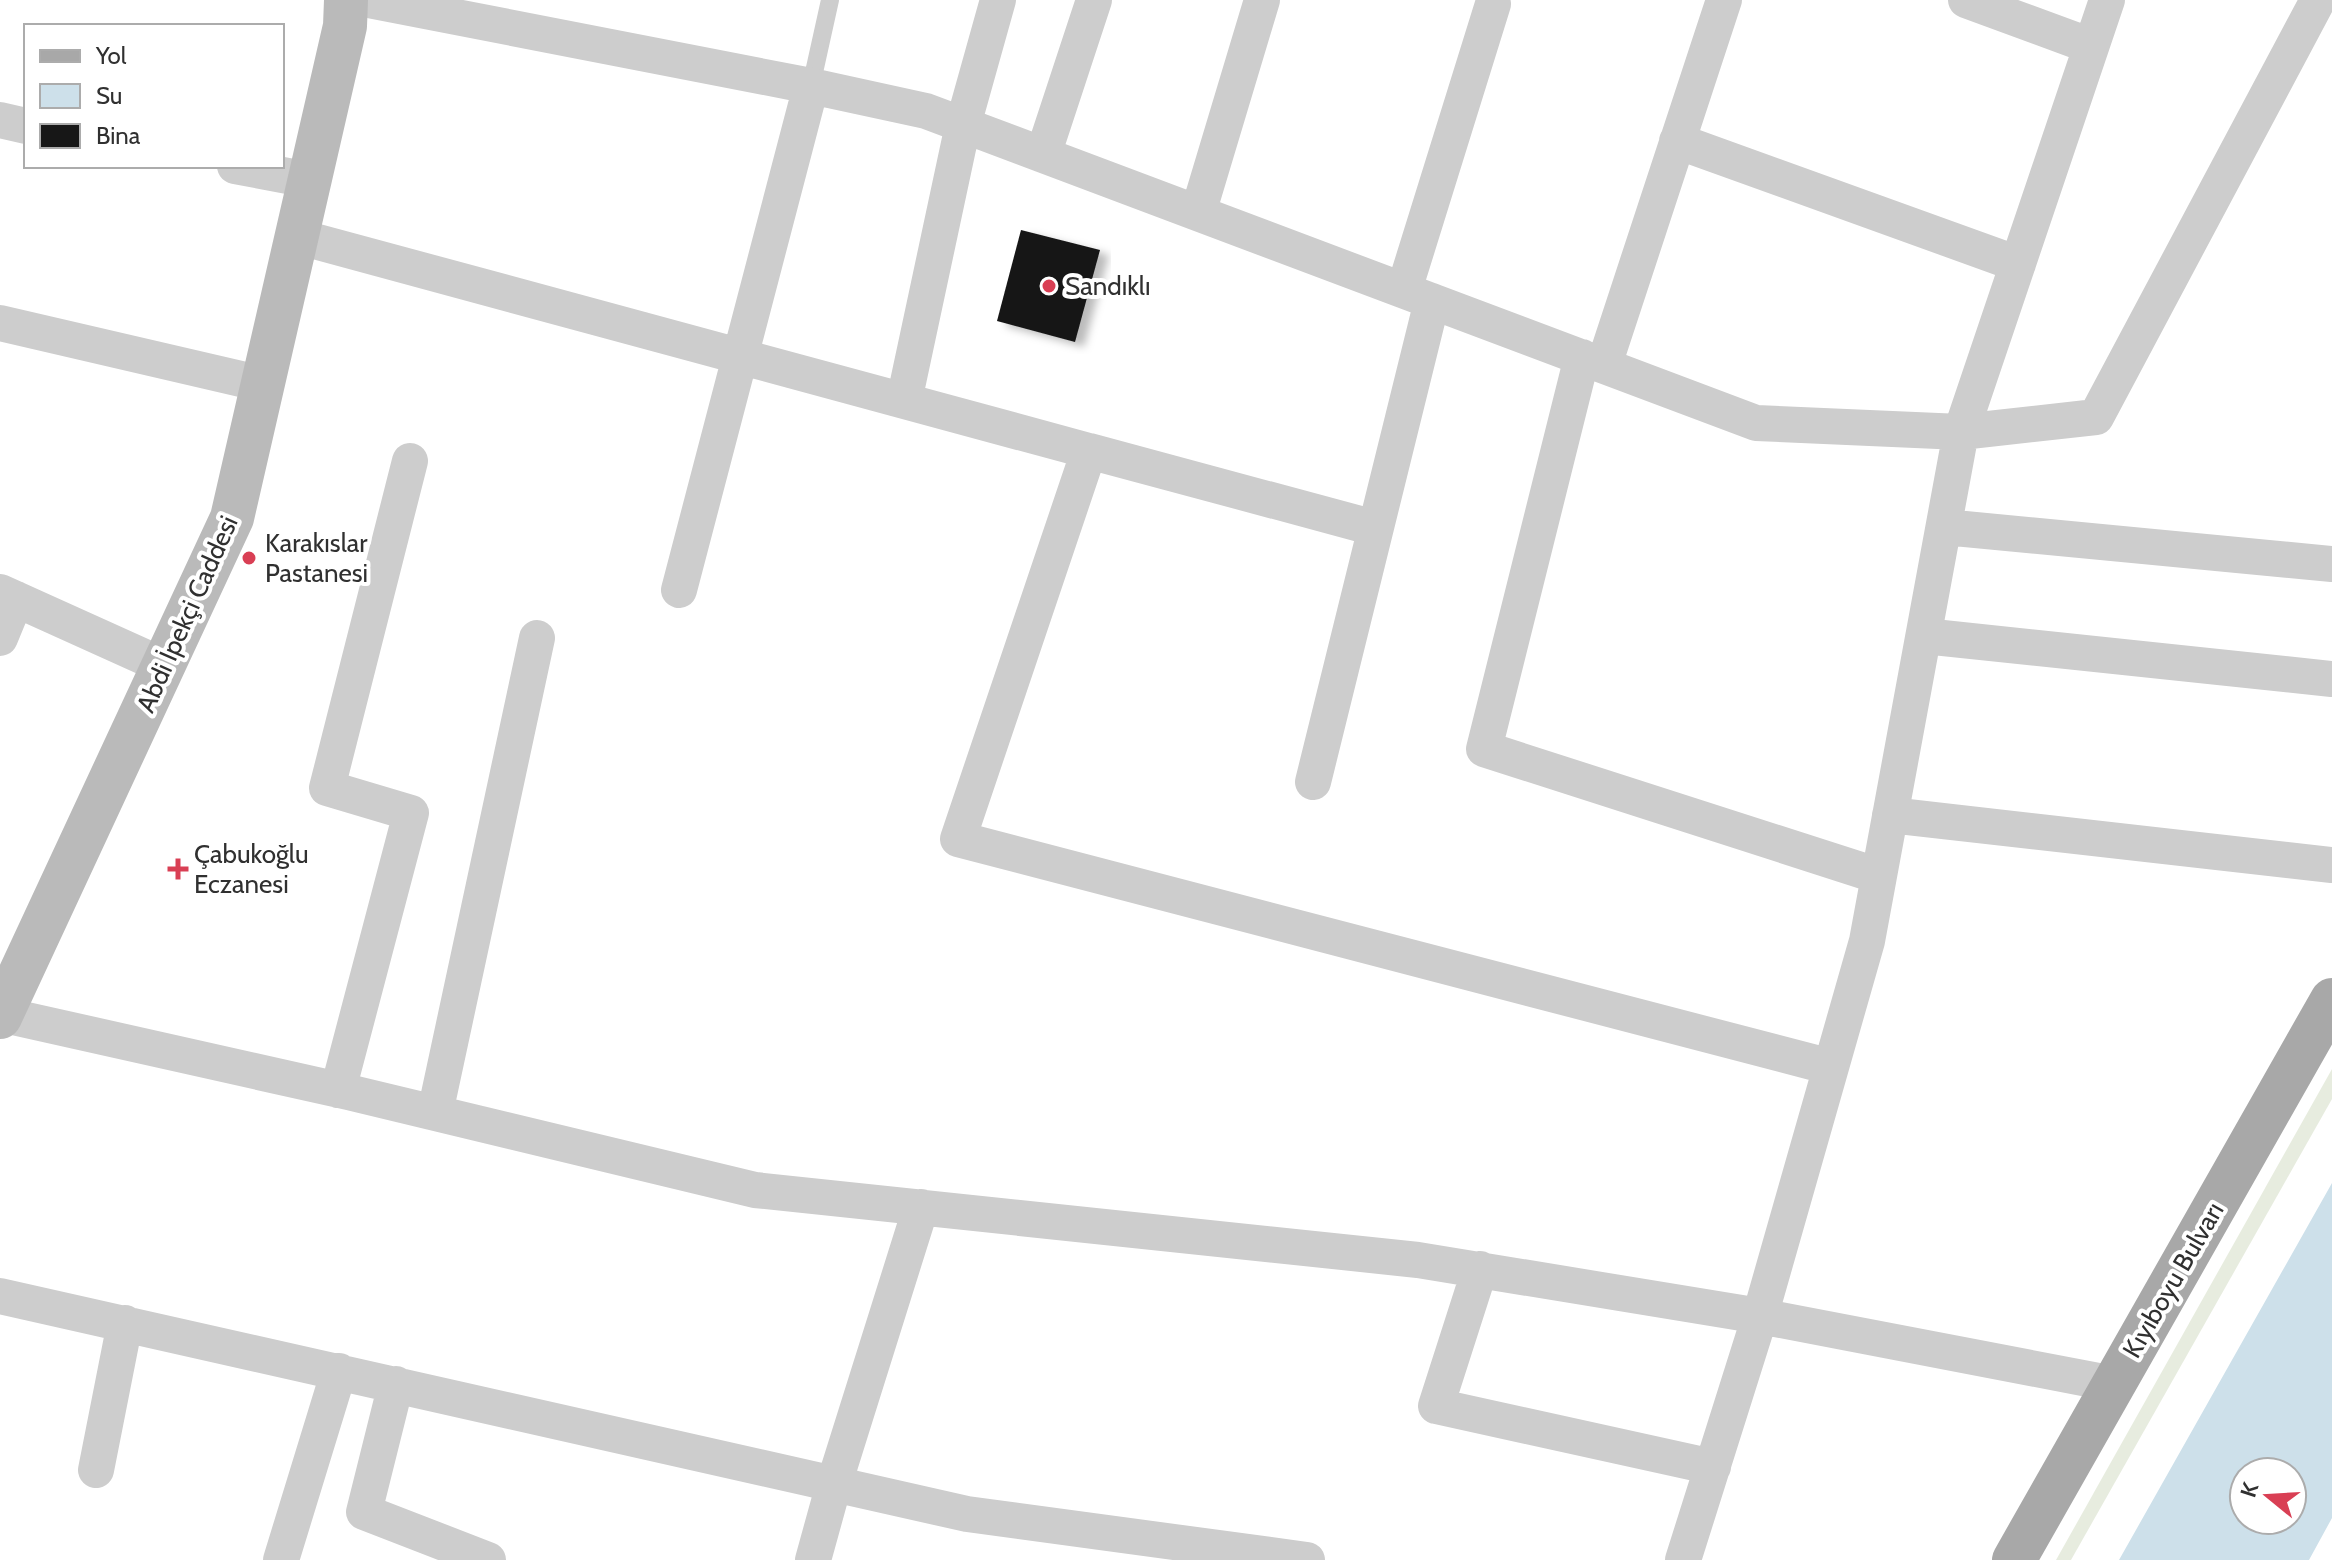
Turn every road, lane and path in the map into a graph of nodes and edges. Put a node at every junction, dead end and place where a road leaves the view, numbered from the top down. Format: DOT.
graph roads {
  1 [pos="346,0"];
  2 [pos="369,0"];
  3 [pos="830,0"];
  4 [pos="998,0"];
  5 [pos="1094,0"];
  6 [pos="1262,0"];
  7 [pos="1724,0"];
  8 [pos="1966,0"];
  9 [pos="2107,0"];
  10 [pos="2318,0"];
  11 [pos="1493,4"];
  12 [pos="2091,46"];
  13 [pos="811,86"];
  14 [pos="0,120"];
  15 [pos="963,125"];
  16 [pos="24,126"];
  17 [pos="1677,141"];
  18 [pos="1043,155"];
  19 [pos="246,168"];
  20 [pos="309,180"];
  21 [pos="1198,213"];
  22 [pos="296,236"];
  23 [pos="2018,264"];
  24 [pos="1418,295"];
  25 [pos="0,323"];
  26 [pos="738,357"];
  27 [pos="1593,361"];
  28 [pos="262,384"];
  29 [pos="904,401"];
  30 [pos="1961,432"];
  31 [pos="1089,451"];
  32 [pos="410,461"];
  33 [pos="1944,527"];
  34 [pos="1375,528"];
  35 [pos="2332,564"];
  36 [pos="679,590"];
  37 [pos="8,596"];
  38 [pos="1924,636"];
  39 [pos="0,638"];
  40 [pos="537,638"];
  41 [pos="164,666"];
  42 [pos="2332,679"];
  43 [pos="1313,782"];
  44 [pos="1890,815"];
  45 [pos="2332,865"];
  46 [pos="1879,876"];
  47 [pos="2332,1000"];
  48 [pos="1,1015"];
  49 [pos="1831,1067"];
  50 [pos="338,1090"];
  51 [pos="435,1113"];
  52 [pos="921,1207"];
  53 [pos="1480,1269"];
  54 [pos="0,1296"];
  55 [pos="1760,1316"];
  56 [pos="125,1323"];
  57 [pos="339,1371"];
  58 [pos="396,1384"];
  59 [pos="2114,1384"];
  60 [pos="1713,1467"];
  61 [pos="96,1470"];
  62 [pos="834,1484"];
  63 [pos="1269,1558"];
  64 [pos="281,1560"];
  65 [pos="488,1560"];
  66 [pos="813,1560"];
  67 [pos="1307,1560"];
  68 [pos="1683,1560"];
  69 [pos="2014,1560"];
  1 -- 20 [label="main road, Abdi İpekçi Caddesi"];
  2 -- 13 [label="street"];
  3 -- 13 [label="lane"];
  4 -- 15 [label="street"];
  5 -- 18 [label="street"];
  6 -- 21 [label="street"];
  7 -- 17 [label="street"];
  8 -- 12 [label="street"];
  9 -- 12 [label="street"];
  10 -- 30 [label="street"];
  11 -- 24 [label="street"];
  12 -- 23 [label="street"];
  13 -- 15 [label="street"];
  13 -- 26 [label="street"];
  14 -- 16 [label="street"];
  15 -- 18 [label="street"];
  15 -- 29 [label="street"];
  17 -- 23 [label="street"];
  17 -- 27 [label="street"];
  18 -- 21 [label="street"];
  19 -- 20 [label="street"];
  20 -- 22 [label="main road, Abdi İpekçi Caddesi"];
  21 -- 24 [label="street"];
  22 -- 26 [label="street"];
  22 -- 28 [label="main road, Abdi İpekçi Caddesi"];
  23 -- 30 [label="street"];
  24 -- 27 [label="street"];
  24 -- 34 [label="street"];
  25 -- 28 [label="street"];
  26 -- 29 [label="street"];
  26 -- 36 [label="street"];
  27 -- 30 [label="street"];
  27 -- 46 [label="street"];
  28 -- 41 [label="main road, Abdi İpekçi Caddesi"];
  29 -- 31 [label="street"];
  30 -- 33 [label="street"];
  31 -- 34 [label="street"];
  31 -- 49 [label="street"];
  32 -- 50 [label="street"];
  33 -- 35 [label="street"];
  33 -- 38 [label="street"];
  34 -- 43 [label="street"];
  37 -- 39 [label="street"];
  37 -- 41 [label="street"];
  38 -- 42 [label="street"];
  38 -- 44 [label="street"];
  40 -- 51 [label="street"];
  41 -- 48 [label="main road, Abdi İpekçi Caddesi"];
  44 -- 45 [label="street"];
  44 -- 46 [label="street"];
  46 -- 49 [label="street"];
  47 -- 59 [label="main road, Kıyıboyu Bulvarı"];
  48 -- 50 [label="street"];
  49 -- 55 [label="street"];
  50 -- 51 [label="street"];
  51 -- 52 [label="street"];
  52 -- 53 [label="street"];
  52 -- 62 [label="street"];
  53 -- 55 [label="street"];
  53 -- 60 [label="street"];
  54 -- 56 [label="street"];
  55 -- 59 [label="street"];
  55 -- 60 [label="street"];
  56 -- 57 [label="street"];
  56 -- 61 [label="street"];
  57 -- 58 [label="street"];
  57 -- 64 [label="street"];
  58 -- 62 [label="street"];
  58 -- 65 [label="street"];
  59 -- 69 [label="main road, Kıyıboyu Bulvarı"];
  60 -- 68 [label="street"];
  62 -- 63 [label="street"];
  62 -- 66 [label="street"];
  63 -- 67 [label="street"];
}
